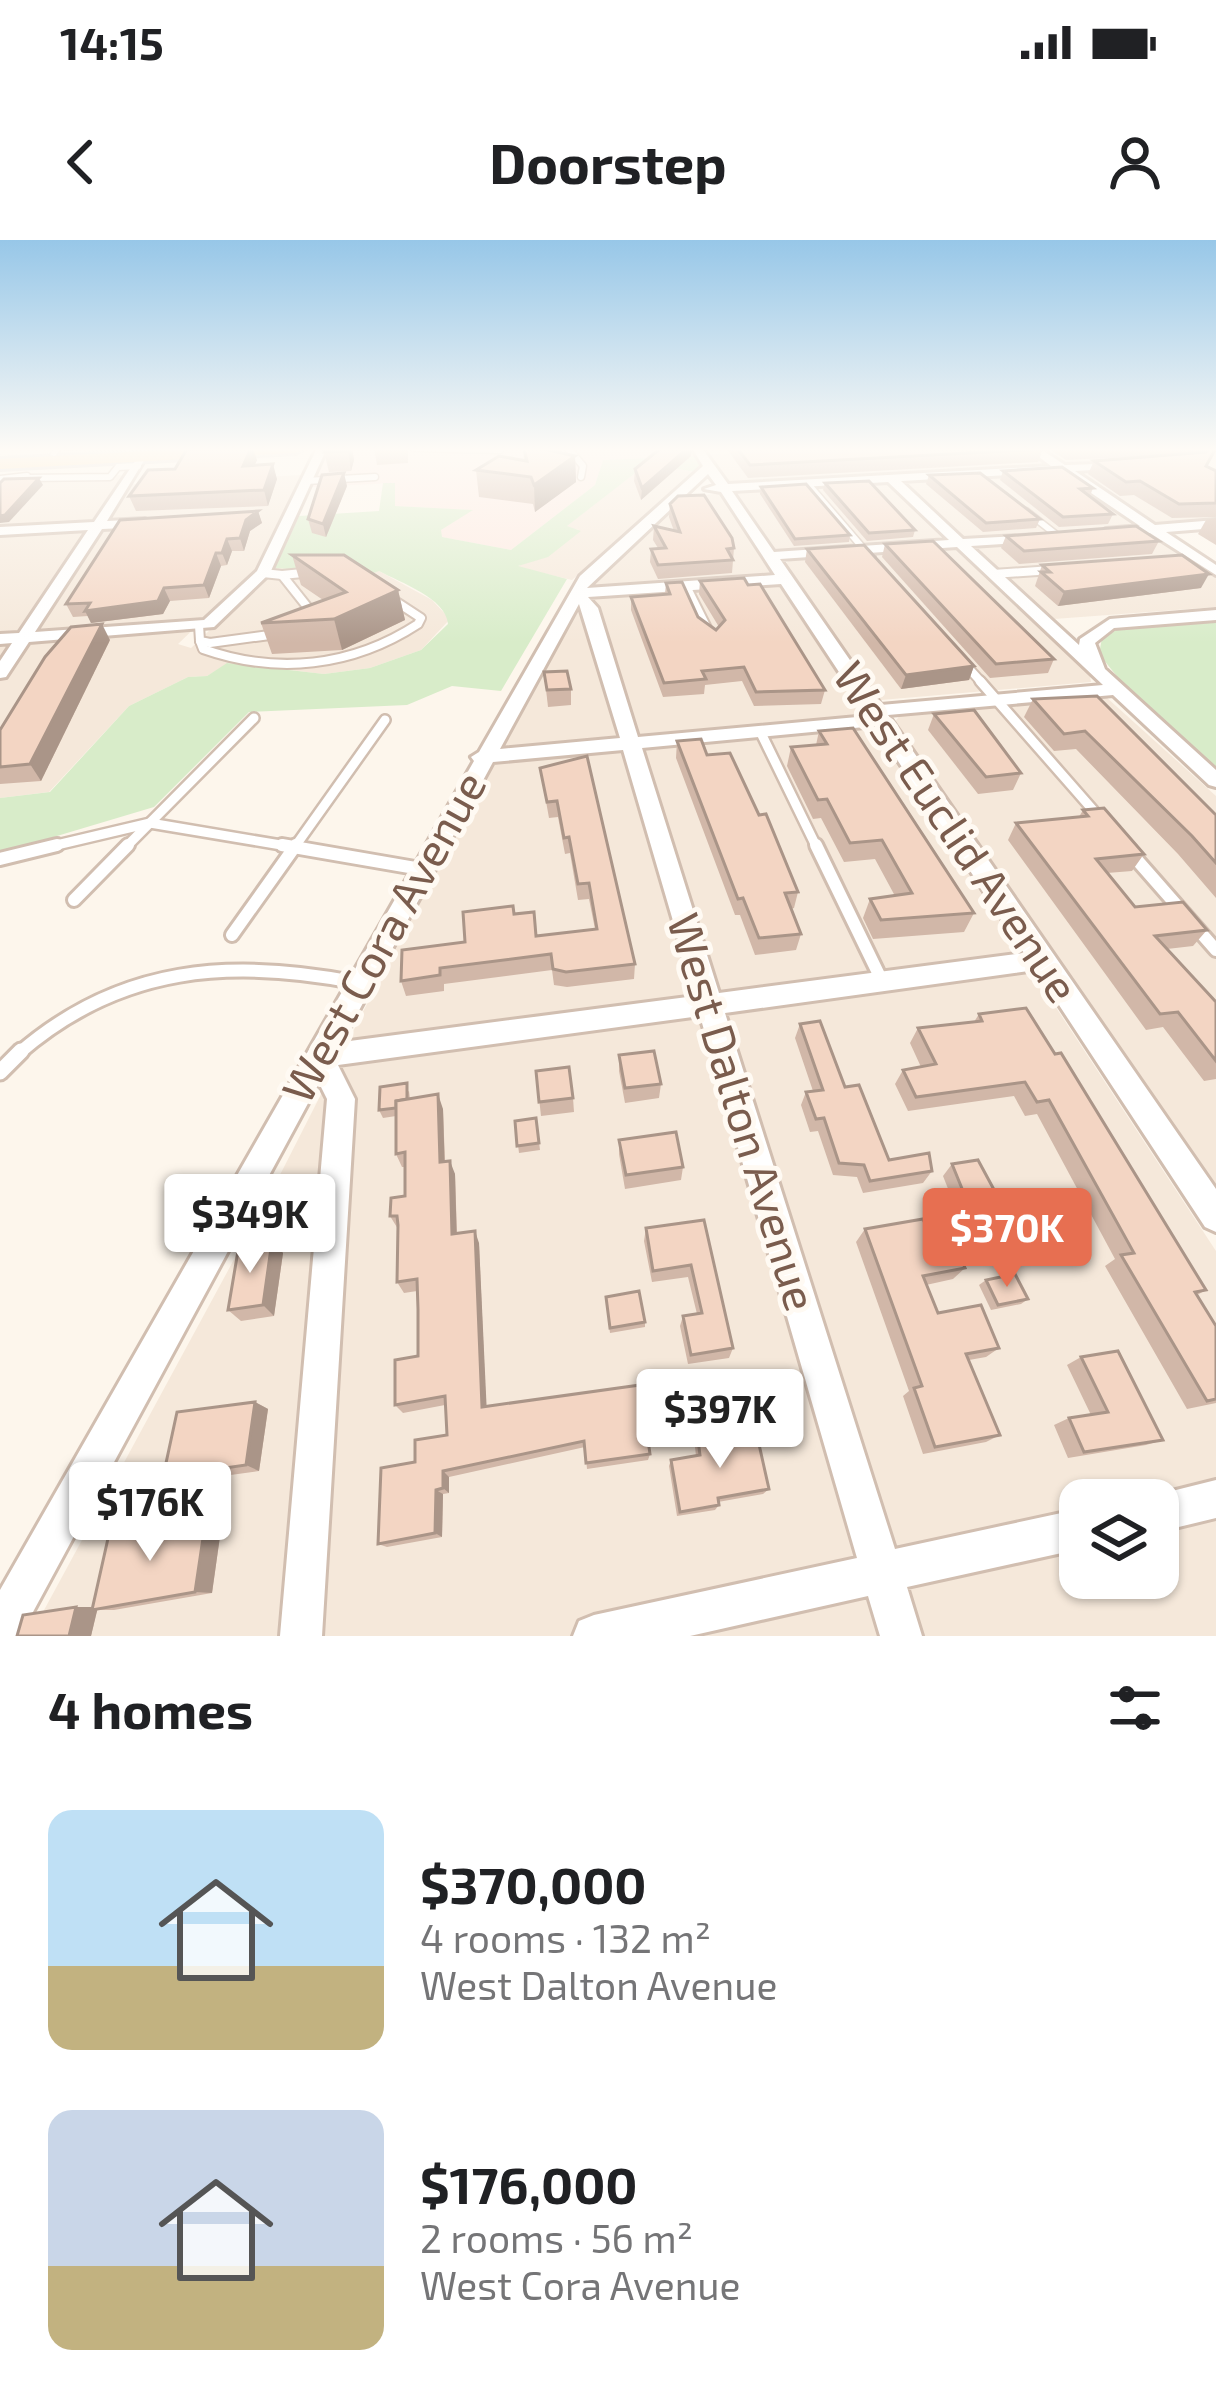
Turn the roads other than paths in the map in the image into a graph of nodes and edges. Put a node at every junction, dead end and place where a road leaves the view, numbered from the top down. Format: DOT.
graph roads {
  1 [pos="105,513"];
  2 [pos="658,513"];
  3 [pos="741,513"];
  4 [pos="833,513"];
  5 [pos="927,513"];
  6 [pos="1029,513"];
  7 [pos="1130,513"];
  8 [pos="291,514"];
  9 [pos="270,515"];
  10 [pos="162,521"];
  11 [pos="1216,524"];
  12 [pos="98,526"];
  13 [pos="1154,529"];
  14 [pos="0,532"];
  15 [pos="1058,536"];
  16 [pos="959,543"];
  17 [pos="864,550"];
  18 [pos="770,556"];
  19 [pos="1198,559"];
  20 [pos="1175,560"];
  21 [pos="880,567"];
  22 [pos="1061,569"];
  23 [pos="1216,571"];
  24 [pos="322,572"];
  25 [pos="263,573"];
  26 [pos="282,574"];
  27 [pos="993,574"];
  28 [pos="786,579"];
  29 [pos="686,586"];
  30 [pos="374,587"];
  31 [pos="577,593"];
  32 [pos="1216,613"];
  33 [pos="1164,616"];
  34 [pos="1049,626"];
  35 [pos="202,630"];
  36 [pos="715,636"];
  37 [pos="24,638"];
  38 [pos="0,639"];
  39 [pos="956,654"];
  40 [pos="0,673"];
  41 [pos="1116,689"];
  42 [pos="997,700"];
  43 [pos="878,715"];
  44 [pos="254,718"];
  45 [pos="386,719"];
  46 [pos="760,731"];
  47 [pos="631,743"];
  48 [pos="482,757"];
  49 [pos="1216,781"];
  50 [pos="150,823"];
  51 [pos="1111,830"];
  52 [pos="298,848"];
  53 [pos="1126,848"];
  54 [pos="0,860"];
  55 [pos="421,869"];
  56 [pos="74,900"];
  57 [pos="232,935"];
  58 [pos="1216,950"];
  59 [pos="1042,960"];
  60 [pos="882,981"];
  61 [pos="359,983"];
  62 [pos="710,1004"];
  63 [pos="320,1056"];
  64 [pos="0,1072"];
  65 [pos="1216,1216"];
  66 [pos="1216,1499"];
  67 [pos="1179,1507"];
  68 [pos="1059,1534"];
  69 [pos="881,1573"];
  70 [pos="0,1631"];
  71 [pos="301,1636"];
  72 [pos="594,1636"];
  73 [pos="901,1636"];
  1 -- 12 [label="street"];
  2 -- 31 [label="street, West Cora Avenue"];
  3 -- 18 [label="street, West Euclid Avenue"];
  4 -- 17 [label="lane"];
  5 -- 16 [label="street"];
  6 -- 15 [label="lane"];
  7 -- 13 [label="street"];
  8 -- 9 [label="street"];
  8 -- 25 [label="street"];
  10 -- 12 [label="street"];
  11 -- 13 [label="street"];
  12 -- 14 [label="street"];
  12 -- 37 [label="street"];
  13 -- 15 [label="street"];
  13 -- 19 [label="street"];
  15 -- 16 [label="street"];
  16 -- 17 [label="street"];
  16 -- 27 [label="street"];
  17 -- 18 [label="street"];
  17 -- 21 [label="lane"];
  18 -- 28 [label="street, West Euclid Avenue"];
  19 -- 20 [label="lane"];
  19 -- 23 [label="street"];
  22 -- 27 [label="lane"];
  24 -- 26 [label="lane"];
  25 -- 26 [label="lane"];
  25 -- 35 [label="street"];
  26 -- 35 [label="lane"];
  27 -- 34 [label="street"];
  28 -- 29 [label="street"];
  28 -- 43 [label="street, West Euclid Avenue"];
  29 -- 31 [label="street"];
  29 -- 36 [label="lane"];
  30 -- 35 [label="lane"];
  31 -- 47 [label="street, West Dalton Avenue"];
  31 -- 48 [label="street, West Cora Avenue"];
  32 -- 33 [label="street"];
  33 -- 34 [label="street"];
  33 -- 41 [label="street"];
  34 -- 41 [label="street"];
  35 -- 37 [label="street"];
  37 -- 38 [label="street"];
  37 -- 40 [label="street"];
  39 -- 42 [label="lane"];
  41 -- 42 [label="street"];
  41 -- 49 [label="street"];
  42 -- 43 [label="street"];
  42 -- 51 [label="lane"];
  43 -- 46 [label="street"];
  43 -- 59 [label="street, West Euclid Avenue"];
  44 -- 50 [label="lane"];
  45 -- 52 [label="lane"];
  46 -- 47 [label="street"];
  46 -- 60 [label="lane"];
  47 -- 48 [label="street"];
  47 -- 62 [label="street, West Dalton Avenue"];
  48 -- 55 [label="street, West Cora Avenue"];
  50 -- 52 [label="lane"];
  50 -- 54 [label="lane"];
  50 -- 56 [label="lane"];
  52 -- 55 [label="lane"];
  52 -- 57 [label="lane"];
  53 -- 58 [label="lane"];
  55 -- 61 [label="street, West Cora Avenue"];
  59 -- 60 [label="street"];
  59 -- 65 [label="street, West Euclid Avenue"];
  60 -- 62 [label="street"];
  61 -- 63 [label="street, West Cora Avenue"];
  61 -- 64 [label="lane"];
  62 -- 63 [label="street"];
  62 -- 69 [label="street, West Dalton Avenue"];
  63 -- 70 [label="street, West Cora Avenue"];
  63 -- 71 [label="street"];
  66 -- 67 [label="street"];
  68 -- 69 [label="street"];
  69 -- 72 [label="street"];
  69 -- 73 [label="street, West Dalton Avenue"];
}
